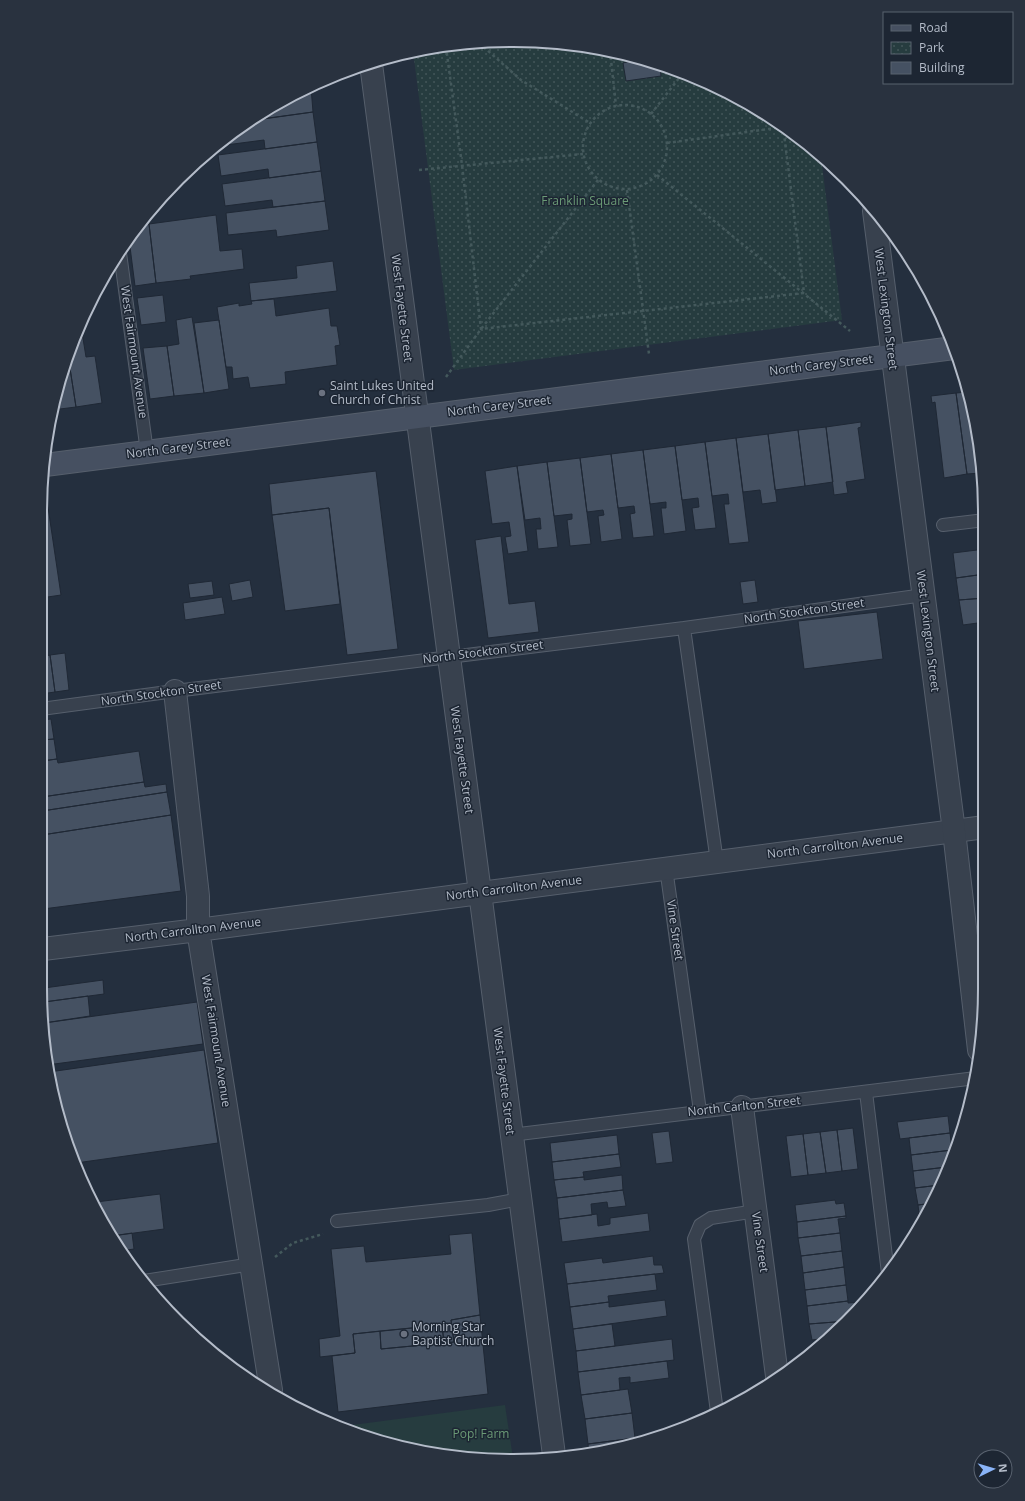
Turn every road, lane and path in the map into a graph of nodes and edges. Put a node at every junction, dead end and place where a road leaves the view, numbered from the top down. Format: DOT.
graph roads {
  1 [pos="485,48"];
  2 [pos="447,52"];
  3 [pos="611,58"];
  4 [pos="371,70"];
  5 [pos="679,78"];
  6 [pos="616,106"];
  7 [pos="651,114"];
  8 [pos="590,122"];
  9 [pos="775,128"];
  10 [pos="784,134"];
  11 [pos="667,143"];
  12 [pos="583,154"];
  13 [pos="462,166"];
  14 [pos="419,170"];
  15 [pos="657,175"];
  16 [pos="598,180"];
  17 [pos="627,190"];
  18 [pos="875,221"];
  19 [pos="121,260"];
  20 [pos="804,293"];
  21 [pos="643,311"];
  22 [pos="481,329"];
  23 [pos="850,331"];
  24 [pos="948,349"];
  25 [pos="649,354"];
  26 [pos="892,356"];
  27 [pos="446,377"];
  28 [pos="416,417"];
  29 [pos="147,452"];
  30 [pos="50,464"];
  31 [pos="978,521"];
  32 [pos="943,525"];
  33 [pos="924,595"];
  34 [pos="684,628"];
  35 [pos="448,656"];
  36 [pos="175,690"];
  37 [pos="47,708"];
  38 [pos="978,828"];
  39 [pos="954,831"];
  40 [pos="717,862"];
  41 [pos="666,868"];
  42 [pos="479,893"];
  43 [pos="198,930"];
  44 [pos="47,949"];
  45 [pos="976,1026"];
  46 [pos="969,1079"];
  47 [pos="866,1092"];
  48 [pos="742,1107"];
  49 [pos="700,1111"];
  50 [pos="511,1135"];
  51 [pos="520,1199"];
  52 [pos="756,1211"];
  53 [pos="337,1221"];
  54 [pos="887,1265"];
  55 [pos="253,1270"];
  56 [pos="150,1280"];
  57 [pos="777,1371"];
  58 [pos="270,1386"];
  59 [pos="716,1407"];
  60 [pos="554,1452"];
  1 -- 8 [label="path"];
  2 -- 13 [label="path"];
  3 -- 6 [label="path"];
  4 -- 28 [label="street, West Fayette Street"];
  5 -- 7 [label="path"];
  6 -- 7 [label="path"];
  6 -- 8 [label="path"];
  7 -- 11 [label="path"];
  8 -- 12 [label="path"];
  9 -- 11 [label="path"];
  10 -- 20 [label="path"];
  11 -- 15 [label="path"];
  12 -- 13 [label="path"];
  12 -- 16 [label="path"];
  13 -- 14 [label="path"];
  13 -- 22 [label="path"];
  15 -- 17 [label="path"];
  15 -- 20 [label="path"];
  16 -- 17 [label="path"];
  16 -- 22 [label="path"];
  17 -- 21 [label="path"];
  18 -- 26 [label="street, West Lexington Street"];
  19 -- 29 [label="lane, West Fairmount Avenue"];
  20 -- 21 [label="path"];
  20 -- 23 [label="path"];
  21 -- 22 [label="path"];
  21 -- 25 [label="path"];
  22 -- 27 [label="path"];
  24 -- 26 [label="main road, North Carey Street"];
  26 -- 28 [label="main road, North Carey Street"];
  26 -- 33 [label="street, West Lexington Street"];
  28 -- 29 [label="main road, North Carey Street"];
  28 -- 35 [label="street, West Fayette Street"];
  29 -- 30 [label="main road, North Carey Street"];
  31 -- 32 [label="lane"];
  33 -- 34 [label="lane, North Stockton Street"];
  33 -- 39 [label="street, West Lexington Street"];
  34 -- 35 [label="lane, North Stockton Street"];
  34 -- 40 [label="lane"];
  35 -- 36 [label="lane, North Stockton Street"];
  35 -- 42 [label="street, West Fayette Street"];
  36 -- 37 [label="lane, North Stockton Street"];
  36 -- 43 [label="street, West Fairmount Avenue"];
  38 -- 39 [label="street, North Carrollton Avenue"];
  39 -- 40 [label="street, North Carrollton Avenue"];
  39 -- 45 [label="street, West Lexington Street"];
  40 -- 41 [label="street, North Carrollton Avenue"];
  41 -- 42 [label="street, North Carrollton Avenue"];
  41 -- 49 [label="lane, Vine Street"];
  42 -- 43 [label="street, North Carrollton Avenue"];
  42 -- 50 [label="street, West Fayette Street"];
  43 -- 44 [label="street, North Carrollton Avenue"];
  43 -- 55 [label="street, West Fairmount Avenue"];
  46 -- 47 [label="lane, North Carlton Street"];
  47 -- 48 [label="lane, North Carlton Street"];
  47 -- 54 [label="lane"];
  48 -- 49 [label="lane, North Carlton Street"];
  48 -- 52 [label="street, Vine Street"];
  49 -- 50 [label="lane, North Carlton Street"];
  50 -- 51 [label="street, West Fayette Street"];
  51 -- 53 [label="lane"];
  51 -- 60 [label="street, West Fayette Street"];
  52 -- 57 [label="street, Vine Street"];
  52 -- 59 [label="lane"];
  53 -- 55 [label="path"];
  55 -- 56 [label="lane"];
  55 -- 58 [label="street, West Fairmount Avenue"];
}
